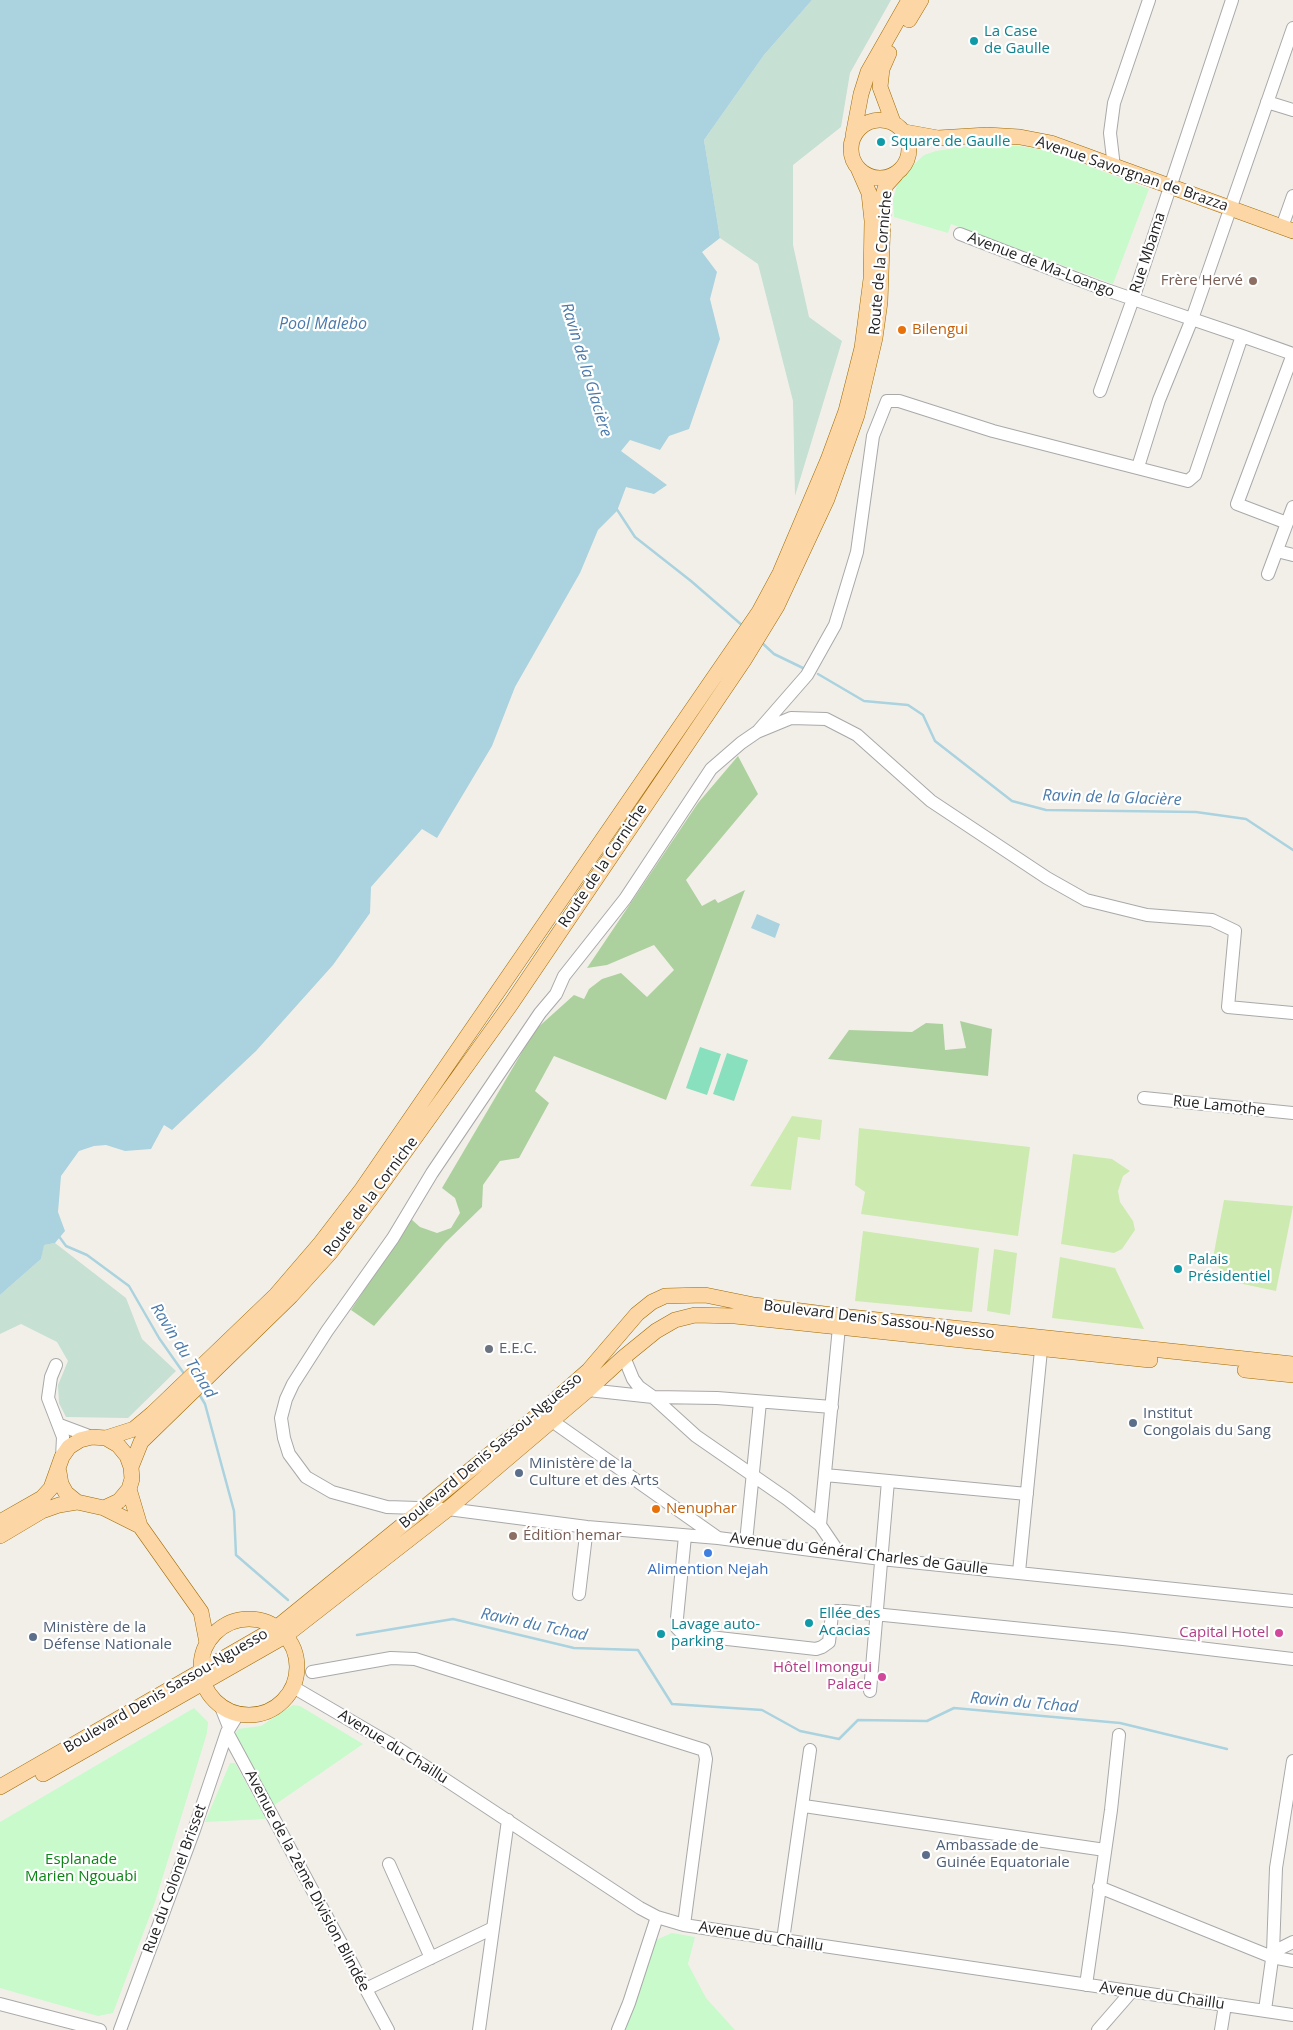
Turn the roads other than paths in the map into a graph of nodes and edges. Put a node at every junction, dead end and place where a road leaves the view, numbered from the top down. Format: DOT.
graph roads {
  1 [pos="909,0"];
  2 [pos="921,0"];
  3 [pos="1149,0"];
  4 [pos="1232,0"];
  5 [pos="1293,28"];
  6 [pos="1267,102"];
  7 [pos="1293,110"];
  8 [pos="899,127"];
  9 [pos="853,137"];
  10 [pos="938,138"];
  11 [pos="1114,167"];
  12 [pos="858,168"];
  13 [pos="900,170"];
  14 [pos="1169,186"];
  15 [pos="1293,196"];
  16 [pos="1229,207"];
  17 [pos="1288,229"];
  18 [pos="960,234"];
  19 [pos="1133,299"];
  20 [pos="1192,319"];
  21 [pos="1242,336"];
  22 [pos="1293,354"];
  23 [pos="1100,391"];
  24 [pos="852,413"];
  25 [pos="1138,467"];
  26 [pos="1293,507"];
  27 [pos="1287,523"];
  28 [pos="1277,551"];
  29 [pos="1293,555"];
  30 [pos="1268,574"];
  31 [pos="757,732"];
  32 [pos="1293,1013"];
  33 [pos="1144,1098"];
  34 [pos="1293,1113"];
  35 [pos="839,1328"];
  36 [pos="1042,1344"];
  37 [pos="624,1357"];
  38 [pos="1293,1364"];
  39 [pos="56,1365"];
  40 [pos="1293,1375"];
  41 [pos="588,1390"];
  42 [pos="653,1396"];
  43 [pos="760,1402"];
  44 [pos="832,1407"];
  45 [pos="158,1417"];
  46 [pos="552,1421"];
  47 [pos="60,1425"];
  48 [pos="99,1437"];
  49 [pos="62,1457"];
  50 [pos="132,1466"];
  51 [pos="58,1472"];
  52 [pos="753,1474"];
  53 [pos="825,1475"];
  54 [pos="888,1481"];
  55 [pos="129,1489"];
  56 [pos="1027,1494"];
  57 [pos="77,1502"];
  58 [pos="104,1508"];
  59 [pos="425,1508"];
  60 [pos="448,1509"];
  61 [pos="0,1522"];
  62 [pos="820,1525"];
  63 [pos="140,1526"];
  64 [pos="587,1527"];
  65 [pos="0,1536"];
  66 [pos="685,1536"];
  67 [pos="718,1538"];
  68 [pos="746,1542"];
  69 [pos="839,1553"];
  70 [pos="881,1559"];
  71 [pos="1019,1572"];
  72 [pos="579,1594"];
  73 [pos="1293,1601"];
  74 [pos="201,1612"];
  75 [pos="876,1614"];
  76 [pos="232,1622"];
  77 [pos="280,1632"];
  78 [pos="207,1643"];
  79 [pos="1293,1659"];
  80 [pos="312,1672"];
  81 [pos="202,1677"];
  82 [pos="292,1687"];
  83 [pos="870,1692"];
  84 [pos="221,1707"];
  85 [pos="238,1714"];
  86 [pos="228,1730"];
  87 [pos="1119,1735"];
  88 [pos="810,1750"];
  89 [pos="1293,1761"];
  90 [pos="0,1786"];
  91 [pos="0,1797"];
  92 [pos="804,1806"];
  93 [pos="508,1820"];
  94 [pos="1105,1850"];
  95 [pos="389,1864"];
  96 [pos="1099,1887"];
  97 [pos="657,1917"];
  98 [pos="684,1925"];
  99 [pos="491,1928"];
  100 [pos="784,1940"];
  101 [pos="1293,1942"];
  102 [pos="1272,1955"];
  103 [pos="430,1958"];
  104 [pos="1293,1961"];
  105 [pos="1086,1984"];
  106 [pos="366,1989"];
  107 [pos="1132,1991"];
  108 [pos="0,2004"];
  109 [pos="1225,2005"];
  110 [pos="1265,2010"];
  111 [pos="1293,2015"];
  112 [pos="100,2030"];
  113 [pos="120,2030"];
  114 [pos="388,2030"];
  115 [pos="478,2030"];
  116 [pos="618,2030"];
  117 [pos="1098,2030"];
  118 [pos="1221,2030"];
  1 -- 9 [label="main road, Route de la Corniche"];
  2 -- 8 [label="main road, Route de la Corniche"];
  3 -- 11 [label="street"];
  4 -- 14 [label="street, Rue Mbama"];
  5 -- 6 [label="street"];
  6 -- 7 [label="street"];
  6 -- 16 [label="street"];
  8 -- 9 [label="main road"];
  8 -- 10 [label="main road, Avenue Savorgnan de Brazza"];
  8 -- 13 [label="main road, Route de la Corniche"];
  9 -- 12 [label="main road, Route de la Corniche"];
  10 -- 11 [label="main road, Avenue Savorgnan de Brazza"];
  10 -- 13 [label="main road, Avenue Savorgnan de Brazza"];
  11 -- 14 [label="main road, Avenue Savorgnan de Brazza"];
  12 -- 13 [label="main road, Route de la Corniche"];
  12 -- 24 [label="main road, Route de la Corniche"];
  13 -- 24 [label="main road, Route de la Corniche"];
  14 -- 16 [label="main road, Avenue Savorgnan de Brazza"];
  14 -- 19 [label="street, Rue Mbama"];
  15 -- 17 [label="street"];
  16 -- 17 [label="main road, Avenue Savorgnan de Brazza"];
  16 -- 20 [label="street"];
  18 -- 19 [label="street, Avenue de Ma-Loango"];
  19 -- 20 [label="street, Avenue de Ma-Loango"];
  19 -- 23 [label="street, Rue Mbama"];
  20 -- 21 [label="street, Avenue de Ma-Loango"];
  20 -- 25 [label="street"];
  21 -- 22 [label="street, Avenue de Ma-Loango"];
  21 -- 25 [label="street"];
  22 -- 27 [label="street"];
  24 -- 45 [label="main road, Route de la Corniche"];
  25 -- 31 [label="street"];
  26 -- 27 [label="street"];
  27 -- 28 [label="street"];
  28 -- 29 [label="street"];
  28 -- 30 [label="street"];
  31 -- 32 [label="street"];
  31 -- 59 [label="street, Avenue du Général Charles de Gaulle"];
  33 -- 34 [label="street, Rue Lamothe"];
  35 -- 36 [label="main road, Boulevard Denis Sassou-Nguesso"];
  35 -- 37 [label="main road, Boulevard Denis Sassou-Nguesso"];
  35 -- 44 [label="street"];
  36 -- 38 [label="main road, Boulevard Denis Sassou-Nguesso"];
  36 -- 40 [label="main road, Boulevard Denis Sassou-Nguesso"];
  36 -- 56 [label="street"];
  36 -- 59 [label="main road, Boulevard Denis Sassou-Nguesso"];
  37 -- 41 [label="main road, Boulevard Denis Sassou-Nguesso"];
  37 -- 42 [label="street"];
  39 -- 47 [label="street"];
  41 -- 42 [label="street"];
  41 -- 46 [label="main road, Boulevard Denis Sassou-Nguesso"];
  42 -- 43 [label="street"];
  42 -- 52 [label="street"];
  43 -- 44 [label="street"];
  43 -- 52 [label="street"];
  44 -- 53 [label="street"];
  45 -- 48 [label="main road, Route de la Corniche"];
  45 -- 50 [label="main road, Route de la Corniche"];
  46 -- 60 [label="main road, Boulevard Denis Sassou-Nguesso"];
  46 -- 67 [label="street"];
  47 -- 48 [label="street"];
  47 -- 49 [label="street"];
  48 -- 49 [label="main road"];
  48 -- 50 [label="main road"];
  49 -- 51 [label="main road"];
  50 -- 55 [label="main road"];
  51 -- 57 [label="main road"];
  51 -- 61 [label="main road"];
  52 -- 62 [label="street"];
  52 -- 68 [label="street"];
  53 -- 54 [label="street"];
  53 -- 62 [label="street"];
  54 -- 56 [label="street"];
  54 -- 70 [label="street"];
  55 -- 58 [label="main road"];
  55 -- 63 [label="main road"];
  56 -- 71 [label="street"];
  57 -- 58 [label="main road"];
  57 -- 65 [label="main road"];
  58 -- 63 [label="main road"];
  59 -- 60 [label="street, Avenue du Général Charles de Gaulle"];
  59 -- 77 [label="main road, Boulevard Denis Sassou-Nguesso"];
  60 -- 64 [label="street, Avenue du Général Charles de Gaulle"];
  60 -- 77 [label="main road, Boulevard Denis Sassou-Nguesso"];
  62 -- 69 [label="street"];
  63 -- 74 [label="main road"];
  64 -- 66 [label="street, Avenue du Général Charles de Gaulle"];
  64 -- 72 [label="street"];
  66 -- 67 [label="street, Avenue du Général Charles de Gaulle"];
  66 -- 75 [label="street"];
  67 -- 68 [label="street, Avenue du Général Charles de Gaulle"];
  68 -- 69 [label="street, Avenue du Général Charles de Gaulle"];
  69 -- 70 [label="street, Avenue du Général Charles de Gaulle"];
  70 -- 71 [label="street, Avenue du Général Charles de Gaulle"];
  70 -- 75 [label="street"];
  71 -- 73 [label="street, Avenue du Général Charles de Gaulle"];
  74 -- 76 [label="main road"];
  74 -- 78 [label="main road"];
  75 -- 79 [label="street"];
  75 -- 83 [label="street"];
  76 -- 77 [label="main road"];
  76 -- 78 [label="main road"];
  77 -- 81 [label="main road, Boulevard Denis Sassou-Nguesso"];
  77 -- 82 [label="main road"];
  78 -- 81 [label="main road"];
  80 -- 98 [label="street"];
  81 -- 84 [label="main road"];
  81 -- 90 [label="main road, Boulevard Denis Sassou-Nguesso"];
  81 -- 91 [label="main road, Boulevard Denis Sassou-Nguesso"];
  82 -- 85 [label="main road"];
  82 -- 93 [label="street, Avenue du Chaillu"];
  84 -- 85 [label="main road"];
  84 -- 86 [label="street"];
  85 -- 86 [label="street, Rue du Colonel Brisset"];
  86 -- 106 [label="street, Avenue de la 2ème Division Blindée"];
  86 -- 113 [label="street, Rue du Colonel Brisset"];
  87 -- 94 [label="street"];
  88 -- 92 [label="street"];
  89 -- 102 [label="street"];
  92 -- 94 [label="street"];
  92 -- 100 [label="street"];
  93 -- 97 [label="street, Avenue du Chaillu"];
  93 -- 99 [label="street"];
  94 -- 96 [label="street"];
  95 -- 103 [label="street"];
  96 -- 102 [label="street"];
  96 -- 105 [label="street"];
  97 -- 98 [label="street, Avenue du Chaillu"];
  97 -- 116 [label="street"];
  98 -- 100 [label="street, Avenue du Chaillu"];
  99 -- 103 [label="street"];
  99 -- 115 [label="street"];
  100 -- 105 [label="street, Avenue du Chaillu"];
  101 -- 102 [label="street"];
  102 -- 104 [label="street"];
  102 -- 110 [label="street"];
  103 -- 106 [label="street"];
  105 -- 107 [label="street, Avenue du Chaillu"];
  106 -- 114 [label="street, Avenue de la 2ème Division Blindée"];
  107 -- 109 [label="street, Avenue du Chaillu"];
  107 -- 117 [label="street"];
  108 -- 112 [label="street"];
  109 -- 110 [label="street, Avenue du Chaillu"];
  109 -- 118 [label="street"];
  110 -- 111 [label="street, Avenue du Chaillu"];
}
